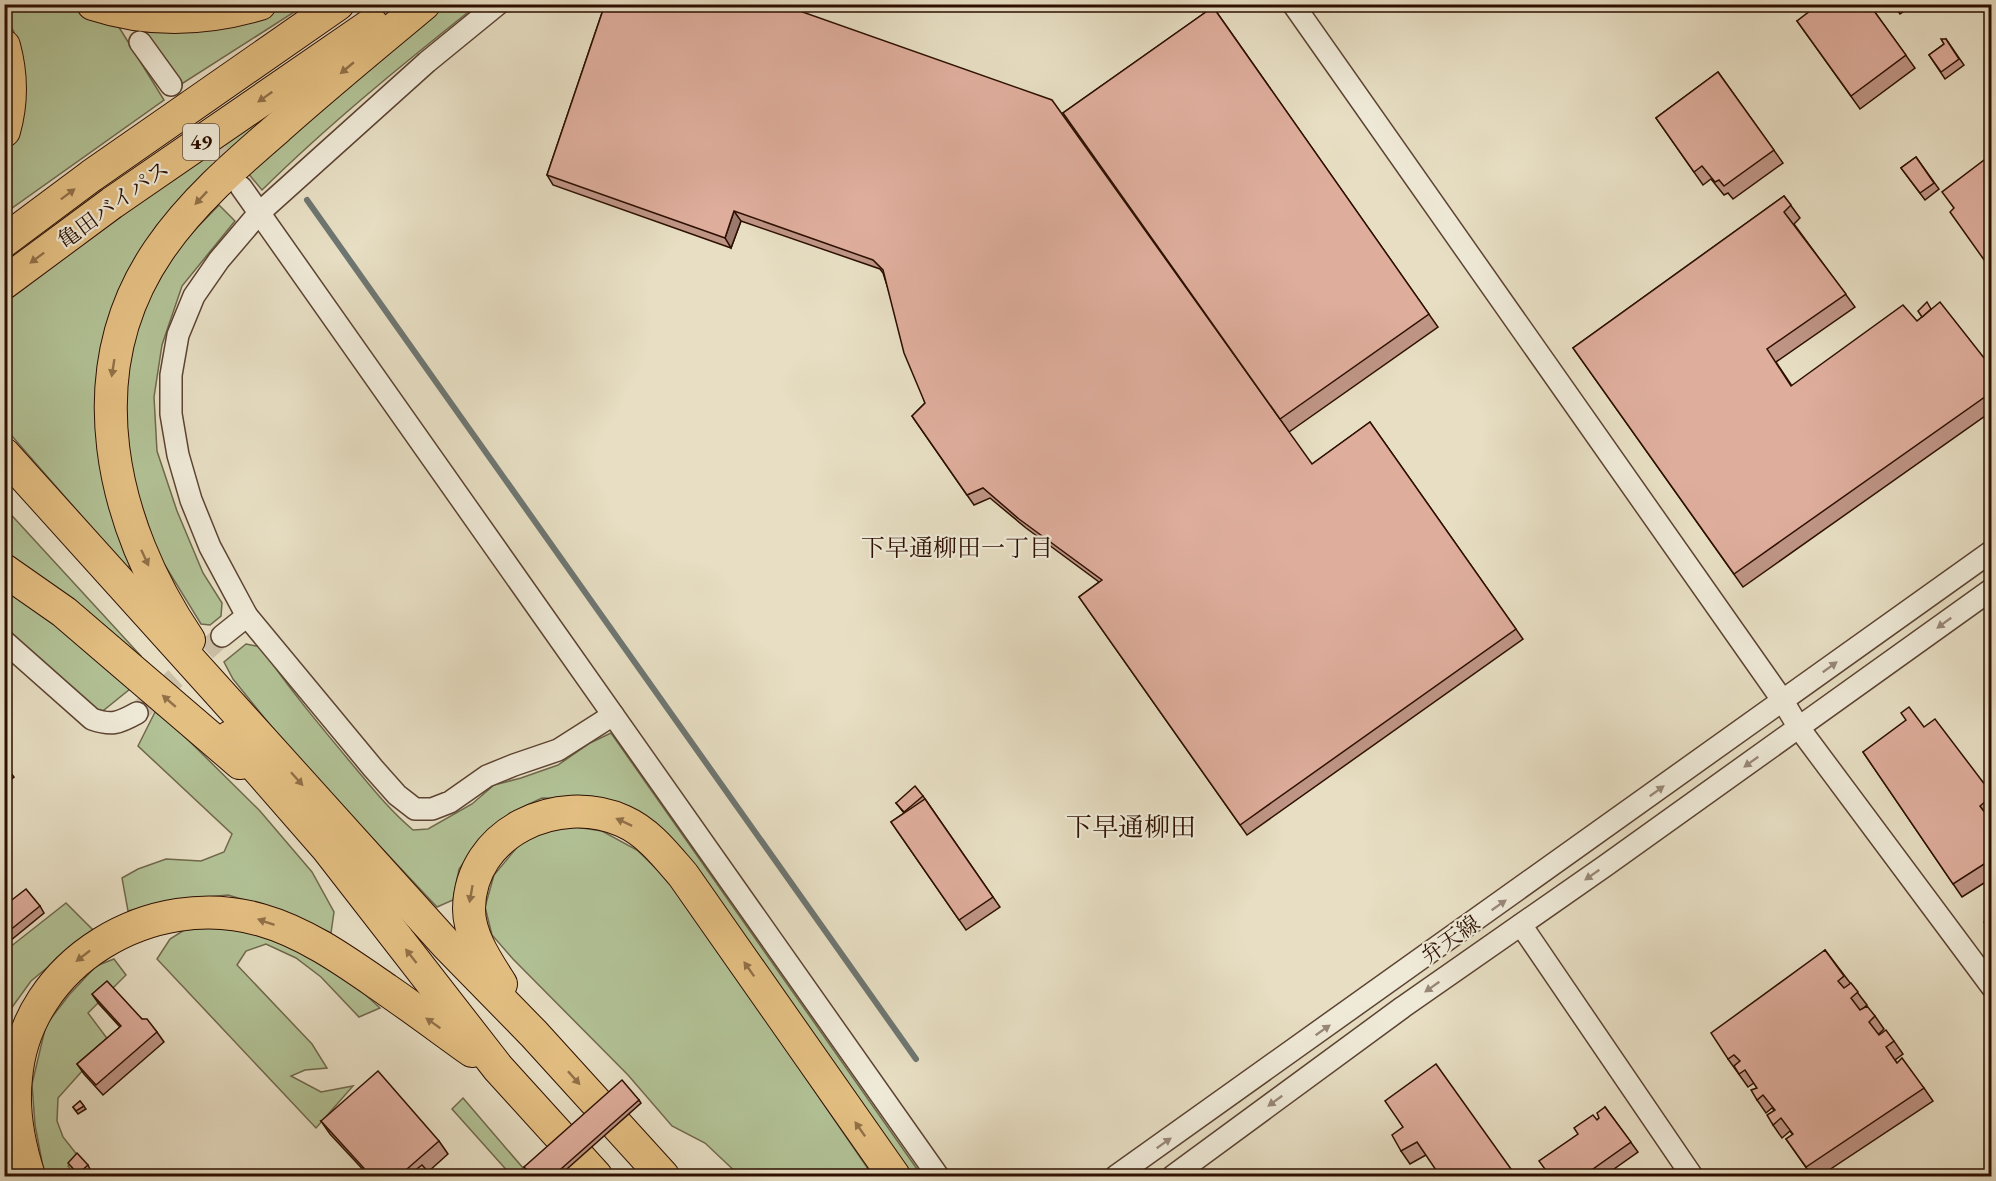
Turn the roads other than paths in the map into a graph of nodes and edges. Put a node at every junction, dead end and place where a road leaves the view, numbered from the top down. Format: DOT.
graph roads {
  1 [pos="93,4"];
  2 [pos="260,4"];
  3 [pos="338,4"];
  4 [pos="400,4"];
  5 [pos="424,4"];
  6 [pos="498,4"];
  7 [pos="1293,4"];
  8 [pos="140,42"];
  9 [pos="4,46"];
  10 [pos="171,85"];
  11 [pos="4,131"];
  12 [pos="241,187"];
  13 [pos="259,213"];
  14 [pos="4,241"];
  15 [pos="4,283"];
  16 [pos="4,454"];
  17 [pos="4,483"];
  18 [pos="1992,551"];
  19 [pos="4,570"];
  20 [pos="1992,589"];
  21 [pos="247,616"];
  22 [pos="222,636"];
  23 [pos="4,641"];
  24 [pos="1783,701"];
  25 [pos="137,712"];
  26 [pos="613,715"];
  27 [pos="1799,728"];
  28 [pos="264,742"];
  29 [pos="292,808"];
  30 [pos="1521,925"];
  31 [pos="1992,987"];
  32 [pos="534,1034"];
  33 [pos="498,1068"];
  34 [pos="29,1176"];
  35 [pos="597,1176"];
  36 [pos="663,1176"];
  37 [pos="894,1176"];
  38 [pos="938,1176"];
  39 [pos="1116,1176"];
  40 [pos="1173,1176"];
  41 [pos="1692,1176"];
  1 -- 2 [label="highway"];
  14 -- 3 [label="highway, 亀田バイパス / 49, one-way"];
  4 -- 15 [label="highway, 亀田バイパス / 49, one-way"];
  5 -- 28 [label="highway, one-way"];
  6 -- 13 [label="street"];
  7 -- 24 [label="street"];
  8 -- 10 [label="street"];
  9 -- 11 [label="highway"];
  12 -- 13 [label="street"];
  13 -- 21 [label="street"];
  13 -- 26 [label="street"];
  16 -- 28 [label="highway"];
  17 -- 29 [label="highway"];
  24 -- 18 [label="street, 弁天線, one-way"];
  29 -- 19 [label="highway, one-way"];
  20 -- 27 [label="street, 弁天線, one-way"];
  21 -- 22 [label="street"];
  21 -- 26 [label="street"];
  23 -- 25 [label="street"];
  24 -- 27 [label="street"];
  39 -- 24 [label="street, 弁天線, one-way"];
  26 -- 38 [label="street"];
  27 -- 30 [label="street, 弁天線, one-way"];
  27 -- 31 [label="street"];
  28 -- 32 [label="highway, one-way"];
  33 -- 29 [label="highway, one-way"];
  30 -- 40 [label="street, 弁天線, one-way"];
  30 -- 41 [label="street"];
  32 -- 36 [label="highway, one-way"];
  37 -- 32 [label="highway, one-way"];
  33 -- 34 [label="highway, one-way"];
  33 -- 35 [label="highway"];
}
